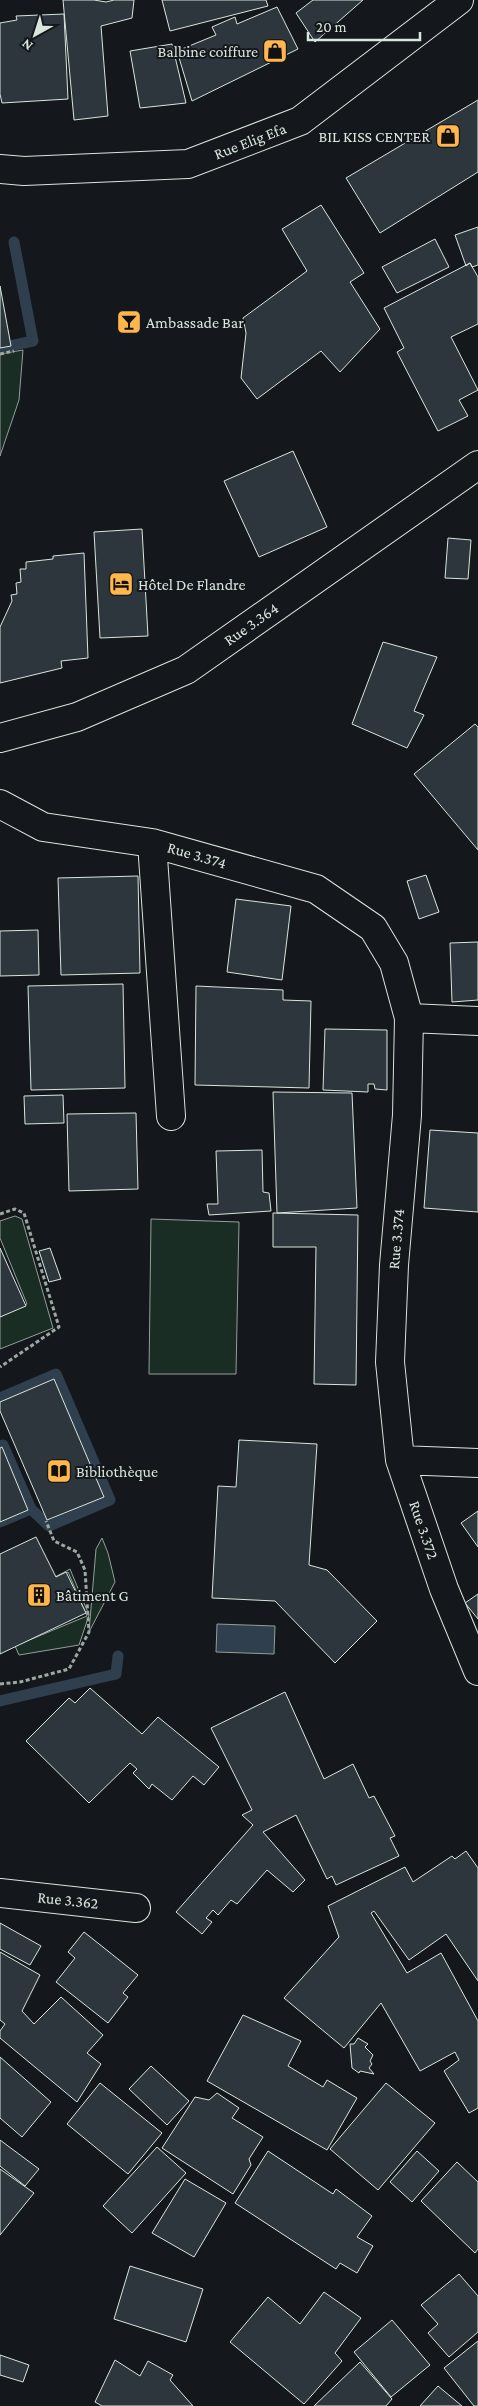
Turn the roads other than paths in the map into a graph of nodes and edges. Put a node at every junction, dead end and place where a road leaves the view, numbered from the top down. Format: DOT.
graph roads {
  1 [pos="454,5"];
  2 [pos="478,7"];
  3 [pos="0,170"];
  4 [pos="478,465"];
  5 [pos="0,738"];
  6 [pos="0,804"];
  7 [pos="152,843"];
  8 [pos="409,1018"];
  9 [pos="478,1021"];
  10 [pos="171,1116"];
  11 [pos="400,1460"];
  12 [pos="478,1463"];
  13 [pos="478,1671"];
  14 [pos="0,1893"];
  15 [pos="136,1908"];
  1 -- 2 [label="street"];
  1 -- 3 [label="street, Rue Elig Efa"];
  4 -- 5 [label="street, Rue 3.364"];
  6 -- 7 [label="street"];
  7 -- 8 [label="street, Rue 3.374"];
  7 -- 10 [label="street, Rue 3.374"];
  8 -- 9 [label="street"];
  8 -- 11 [label="street, Rue 3.374"];
  11 -- 12 [label="street"];
  11 -- 13 [label="street, Rue 3.372"];
  14 -- 15 [label="street, Rue 3.362"];
}
